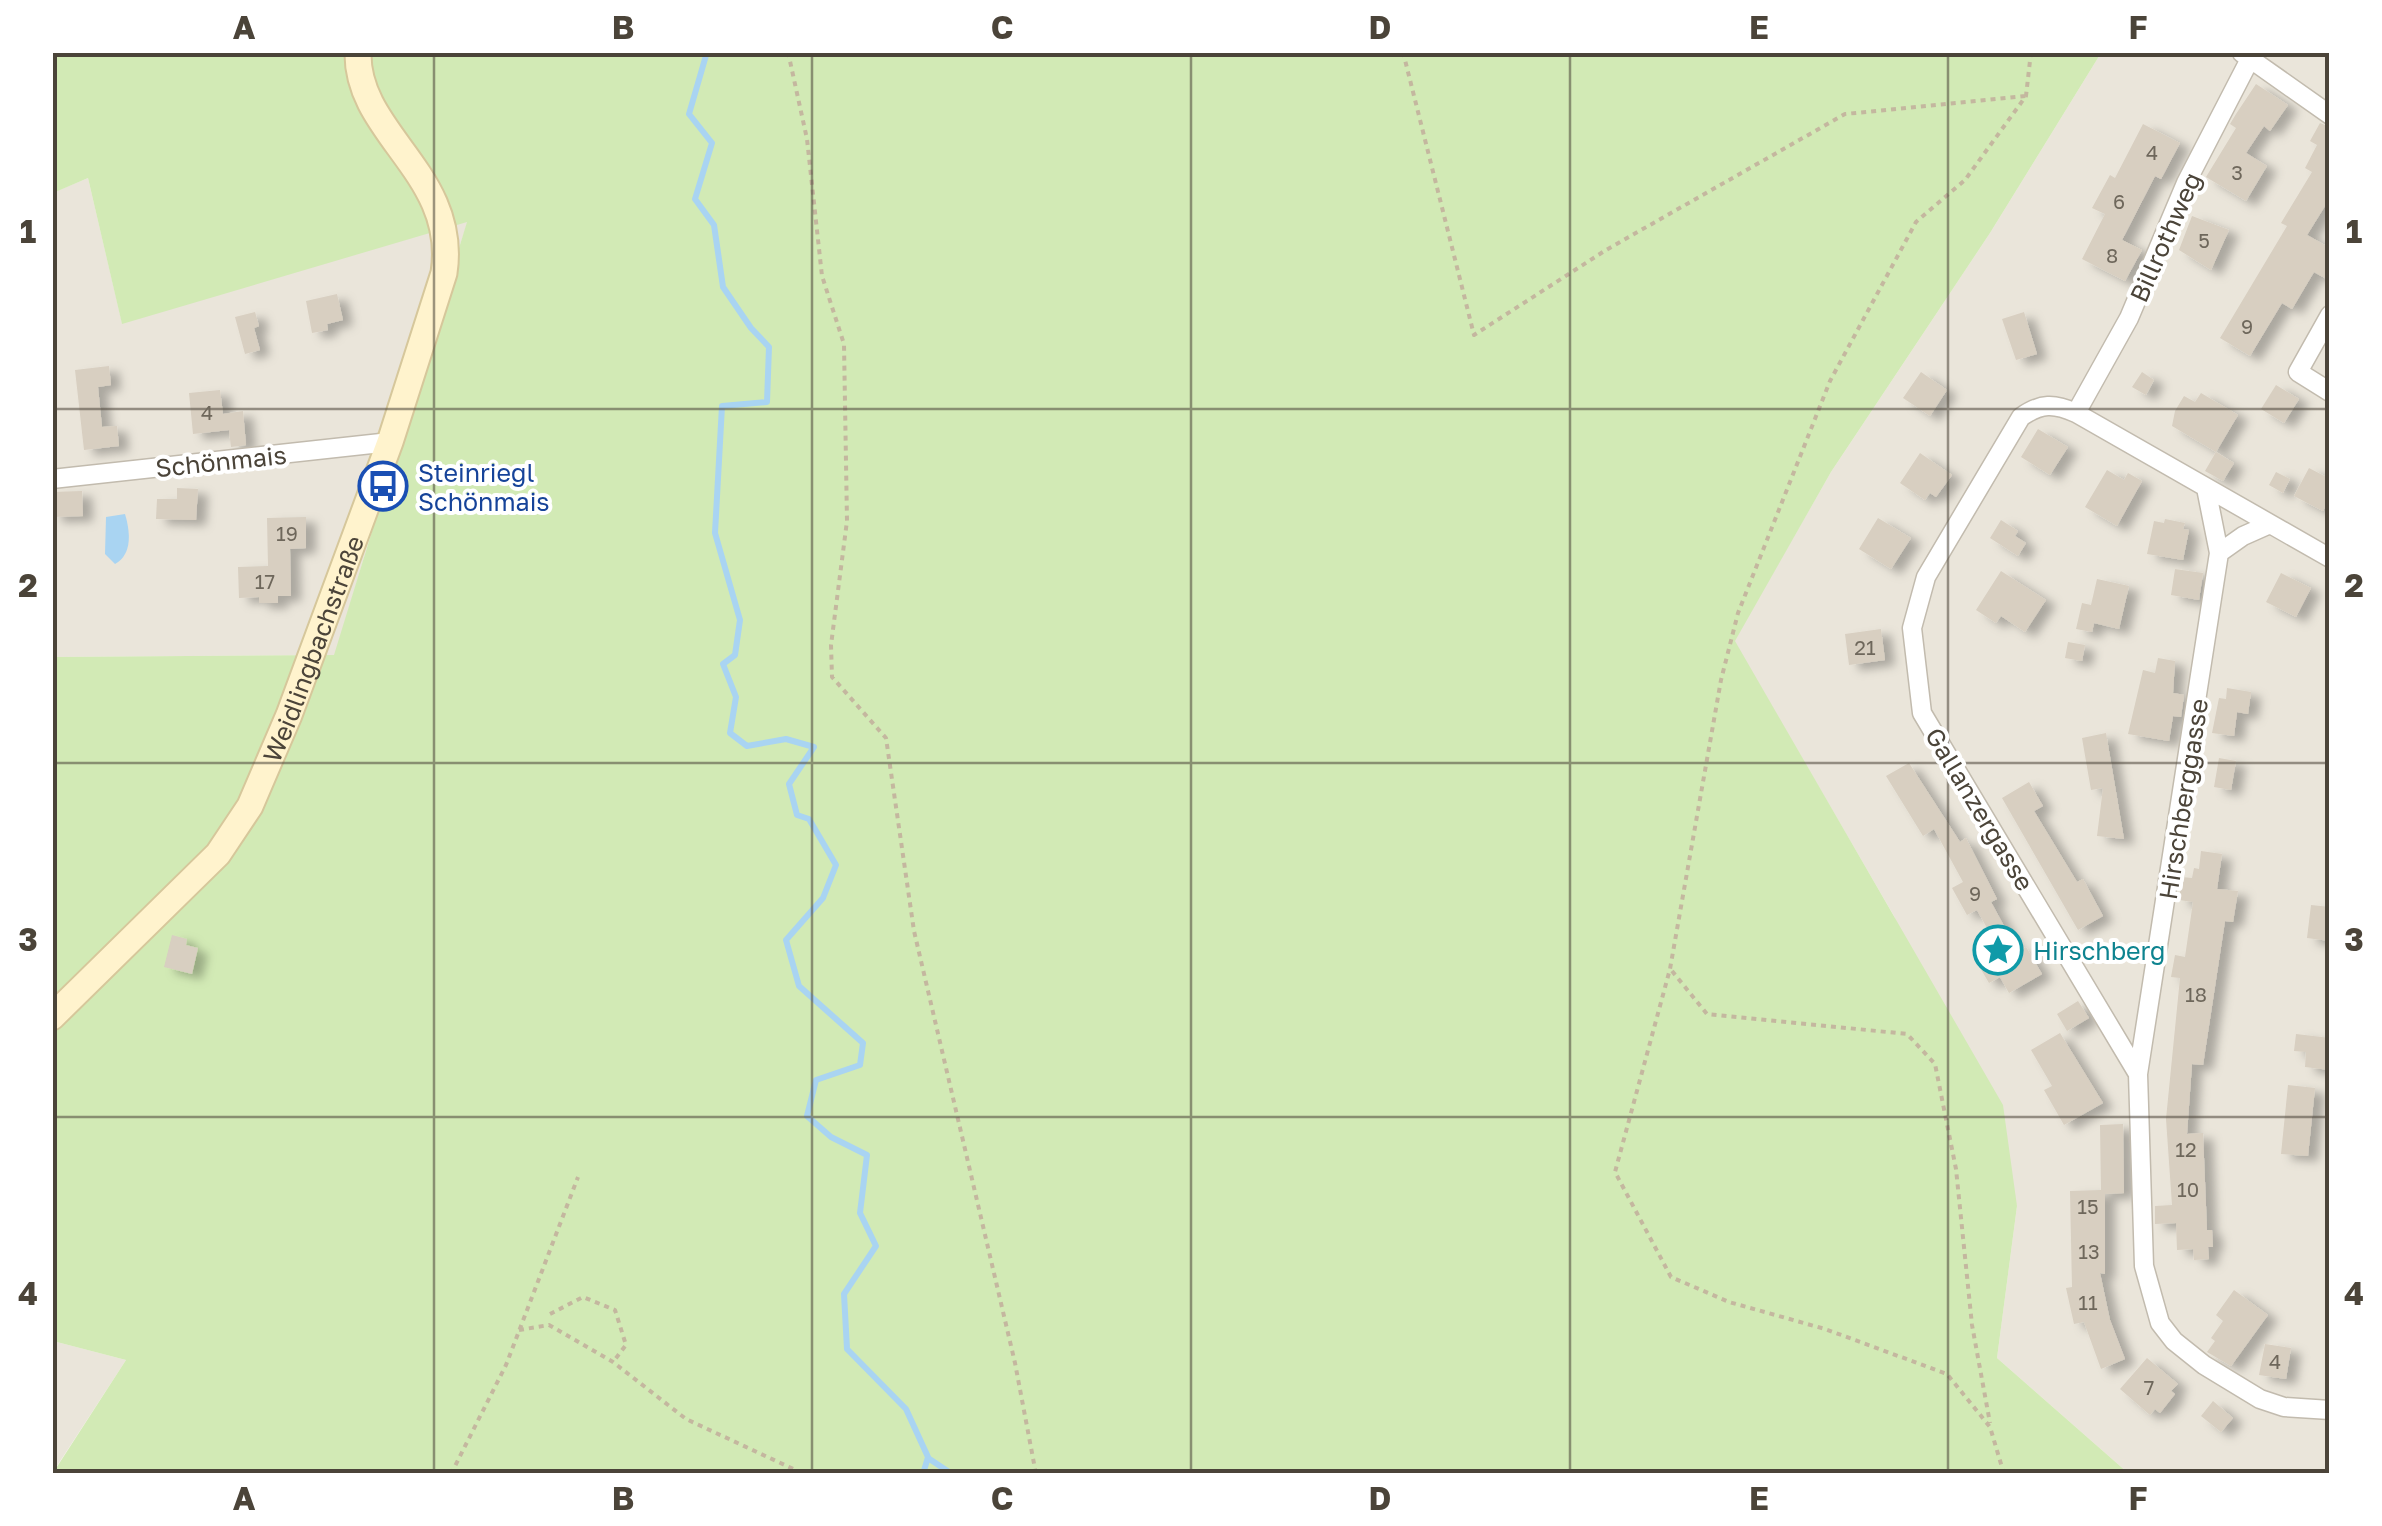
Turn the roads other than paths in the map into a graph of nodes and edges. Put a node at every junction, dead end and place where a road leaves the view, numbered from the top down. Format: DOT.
graph roads {
  1 [pos="358,52"];
  2 [pos="2246,56"];
  3 [pos="2330,115"];
  4 [pos="2330,315"];
  5 [pos="2330,392"];
  6 [pos="2076,413"];
  7 [pos="390,442"];
  8 [pos="52,479"];
  9 [pos="2206,488"];
  10 [pos="2270,524"];
  11 [pos="2219,553"];
  12 [pos="2330,558"];
  13 [pos="52,1017"];
  14 [pos="2138,1074"];
  15 [pos="2330,1410"];
  1 -- 7 [label="main road, Weidlingbachstraße"];
  2 -- 3 [label="street"];
  2 -- 6 [label="street, Billrothweg"];
  4 -- 5 [label="street"];
  6 -- 9 [label="street, Gallanzergasse"];
  6 -- 14 [label="street, Gallanzergasse"];
  7 -- 8 [label="street, Schönmais"];
  7 -- 13 [label="main road, Weidlingbachstraße"];
  9 -- 10 [label="street, Gallanzergasse"];
  9 -- 11 [label="street, Hirschberggasse"];
  10 -- 11 [label="street"];
  10 -- 12 [label="street, Gallanzergasse"];
  11 -- 14 [label="street, Hirschberggasse"];
  14 -- 15 [label="street, Hirschberggasse"];
}
